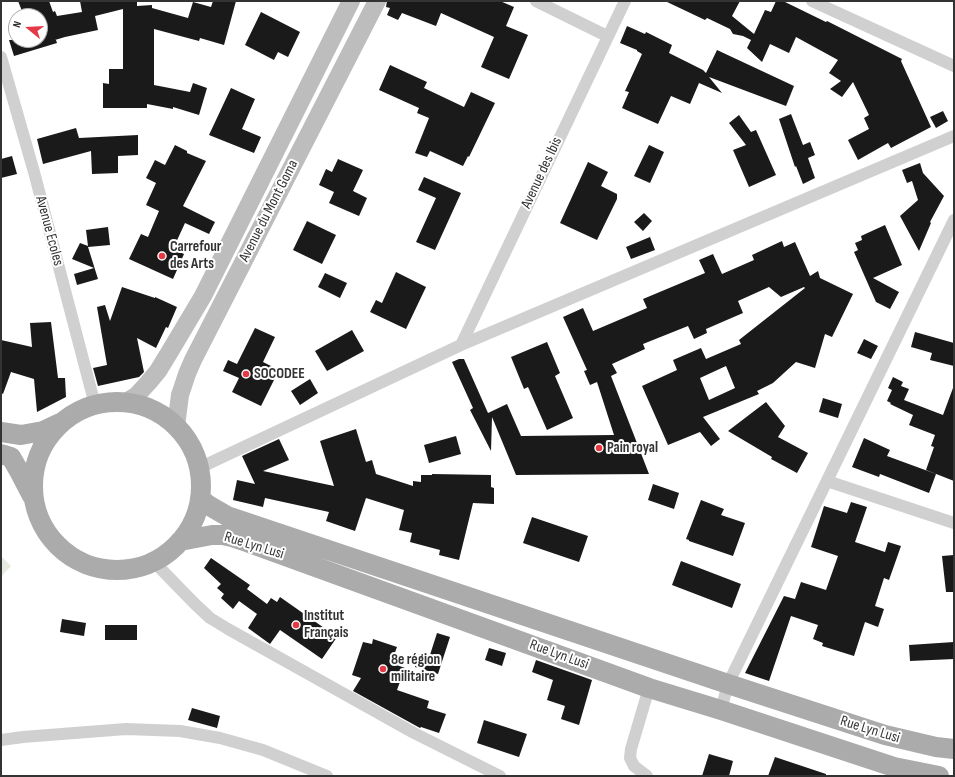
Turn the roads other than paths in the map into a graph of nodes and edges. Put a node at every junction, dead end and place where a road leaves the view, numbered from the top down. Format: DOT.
graph roads {
  1 [pos="351,1"];
  2 [pos="377,1"];
  3 [pos="536,1"];
  4 [pos="624,1"];
  5 [pos="812,1"];
  6 [pos="336,32"];
  7 [pos="607,36"];
  8 [pos="356,42"];
  9 [pos="1,57"];
  10 [pos="954,66"];
  11 [pos="954,136"];
  12 [pos="954,220"];
  13 [pos="461,345"];
  14 [pos="126,402"];
  15 [pos="95,405"];
  16 [pos="62,423"];
  17 [pos="176,426"];
  18 [pos="1,432"];
  19 [pos="1,454"];
  20 [pos="199,468"];
  21 [pos="827,481"];
  22 [pos="200,498"];
  23 [pos="34,499"];
  24 [pos="954,523"];
  25 [pos="180,541"];
  26 [pos="154,562"];
  27 [pos="728,684"];
  28 [pos="649,688"];
  29 [pos="720,710"];
  30 [pos="1,740"];
  31 [pos="954,749"];
  32 [pos="327,776"];
  33 [pos="500,776"];
  34 [pos="647,776"];
  35 [pos="939,776"];
  1 -- 6 [label="street"];
  2 -- 8 [label="street, Avenue du Mont Goma"];
  3 -- 7 [label="street"];
  4 -- 7 [label="street, Avenue des Ibis"];
  5 -- 10 [label="street"];
  6 -- 8 [label="street"];
  6 -- 14 [label="street"];
  7 -- 13 [label="street, Avenue des Ibis"];
  8 -- 17 [label="street, Avenue du Mont Goma"];
  9 -- 15 [label="street, Avenue Ecoles"];
  11 -- 13 [label="street"];
  12 -- 21 [label="street"];
  13 -- 20 [label="street"];
  14 -- 15 [label="main road"];
  14 -- 17 [label="main road"];
  15 -- 16 [label="main road"];
  16 -- 18 [label="main road"];
  16 -- 23 [label="main road"];
  17 -- 20 [label="main road"];
  19 -- 23 [label="main road"];
  20 -- 22 [label="main road"];
  21 -- 24 [label="street"];
  21 -- 27 [label="street"];
  22 -- 25 [label="main road"];
  22 -- 27 [label="main road, Rue Lyn Lusi"];
  23 -- 26 [label="main road"];
  25 -- 26 [label="main road"];
  25 -- 28 [label="main road, Rue Lyn Lusi"];
  26 -- 33 [label="street"];
  27 -- 29 [label="street"];
  27 -- 31 [label="main road, Rue Lyn Lusi"];
  28 -- 29 [label="main road, Rue Lyn Lusi"];
  28 -- 34 [label="street"];
  29 -- 35 [label="main road, Rue Lyn Lusi"];
  30 -- 32 [label="street"];
}
